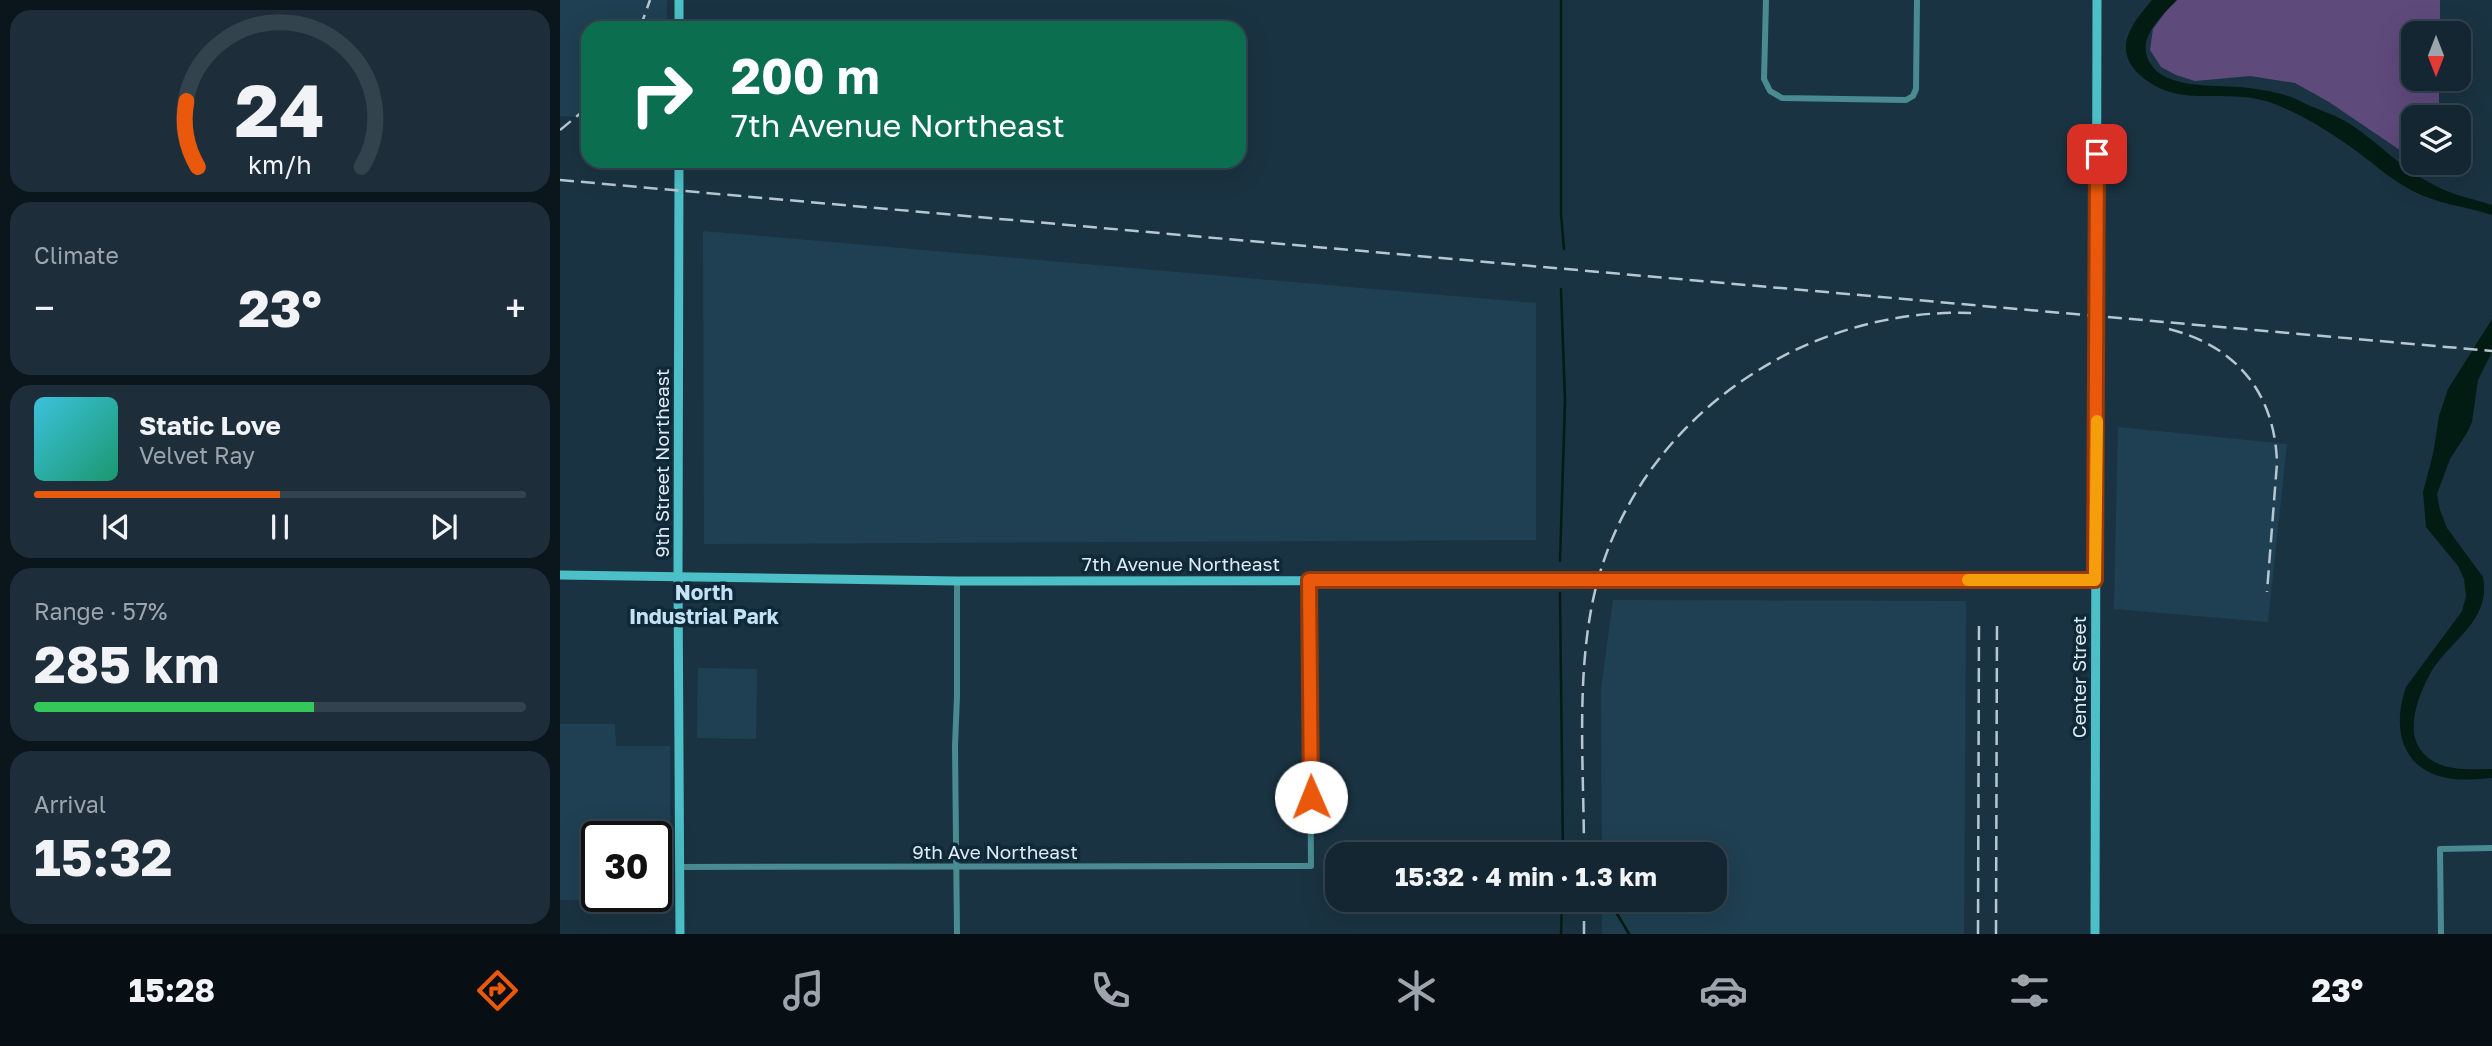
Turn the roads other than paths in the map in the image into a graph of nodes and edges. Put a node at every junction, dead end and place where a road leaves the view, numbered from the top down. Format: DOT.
graph roads {
  1 [pos="679,0"];
  2 [pos="1766,0"];
  3 [pos="1917,0"];
  4 [pos="2097,0"];
  5 [pos="679,21"];
  6 [pos="680,168"];
  7 [pos="560,575"];
  8 [pos="678,579"];
  9 [pos="1309,580"];
  10 [pos="2095,580"];
  11 [pos="957,581"];
  12 [pos="2492,848"];
  13 [pos="679,867"];
  14 [pos="956,867"];
  15 [pos="680,934"];
  16 [pos="957,934"];
  17 [pos="2095,934"];
  18 [pos="2441,934"];
  1 -- 5 [label="street"];
  2 -- 3 [label="street"];
  4 -- 10 [label="street, Center Street"];
  6 -- 8 [label="street, 9th Street Northeast"];
  7 -- 8 [label="street, 7th Avenue Northeast"];
  8 -- 11 [label="street, 7th Avenue Northeast"];
  8 -- 13 [label="street, 9th Street Northeast"];
  9 -- 10 [label="street, 7th Avenue Northeast"];
  9 -- 11 [label="street, 7th Avenue Northeast"];
  9 -- 14 [label="street, 9th Ave Northeast"];
  10 -- 17 [label="street, Center Street"];
  11 -- 14 [label="street"];
  12 -- 18 [label="street"];
  13 -- 14 [label="street, 9th Ave Northeast"];
  13 -- 15 [label="street, 9th Street Northeast"];
  14 -- 16 [label="street"];
}
